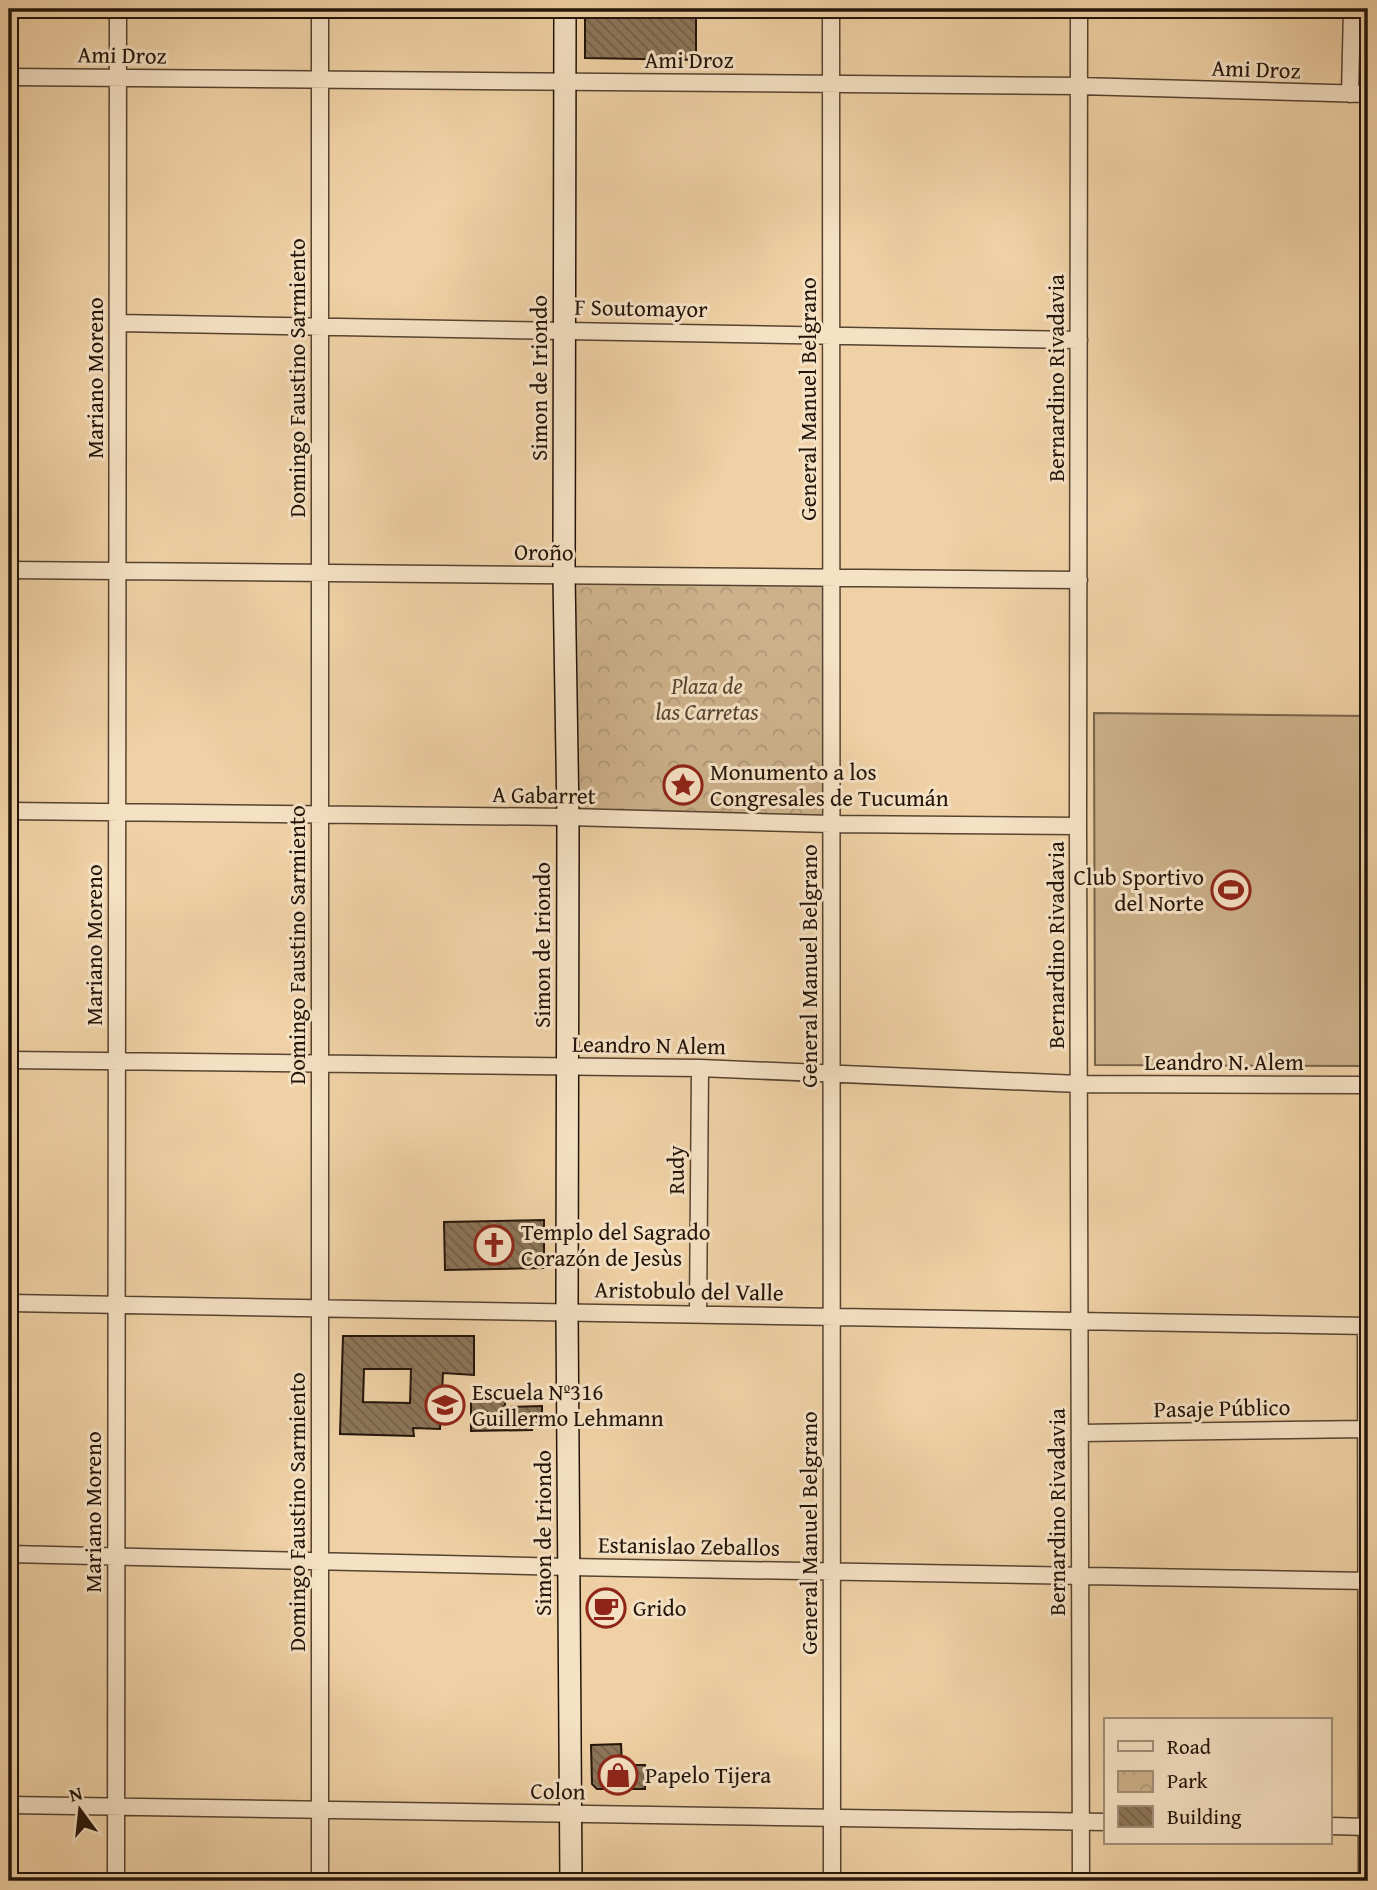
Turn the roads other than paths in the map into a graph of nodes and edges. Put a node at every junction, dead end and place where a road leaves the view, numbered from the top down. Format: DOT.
graph roads {
  1 [pos="118,9"];
  2 [pos="320,9"];
  3 [pos="565,9"];
  4 [pos="831,9"];
  5 [pos="1079,9"];
  6 [pos="1352,9"];
  7 [pos="9,77"];
  8 [pos="118,78"];
  9 [pos="320,80"];
  10 [pos="565,82"];
  11 [pos="831,83"];
  12 [pos="1079,86"];
  13 [pos="1350,94"];
  14 [pos="1368,94"];
  15 [pos="118,323"];
  16 [pos="320,326"];
  17 [pos="565,330"];
  18 [pos="831,335"];
  19 [pos="1079,340"];
  20 [pos="9,570"];
  21 [pos="117,571"];
  22 [pos="320,573"];
  23 [pos="564,576"];
  24 [pos="831,577"];
  25 [pos="1079,580"];
  26 [pos="9,811"];
  27 [pos="117,812"];
  28 [pos="320,815"];
  29 [pos="568,817"];
  30 [pos="831,824"];
  31 [pos="1078,826"];
  32 [pos="9,1060"];
  33 [pos="117,1061"];
  34 [pos="320,1063"];
  35 [pos="569,1067"];
  36 [pos="700,1068"];
  37 [pos="832,1072"];
  38 [pos="1079,1084"];
  39 [pos="1368,1085"];
  40 [pos="9,1303"];
  41 [pos="116,1305"];
  42 [pos="320,1308"];
  43 [pos="567,1312"];
  44 [pos="698,1314"];
  45 [pos="832,1316"];
  46 [pos="1079,1320"];
  47 [pos="1367,1326"];
  48 [pos="1365,1429"];
  49 [pos="1080,1433"];
  50 [pos="9,1554"];
  51 [pos="116,1556"];
  52 [pos="320,1561"];
  53 [pos="570,1567"];
  54 [pos="832,1571"];
  55 [pos="1080,1577"];
  56 [pos="1367,1581"];
  57 [pos="9,1805"];
  58 [pos="116,1806"];
  59 [pos="320,1809"];
  60 [pos="570,1814"];
  61 [pos="832,1816"];
  62 [pos="1081,1821"];
  63 [pos="1104,1822"];
  64 [pos="1332,1826"];
  65 [pos="1367,1827"];
  66 [pos="116,1881"];
  67 [pos="320,1881"];
  68 [pos="570,1881"];
  69 [pos="832,1881"];
  70 [pos="1081,1881"];
  71 [pos="1367,1881"];
  1 -- 8 [label="street, Mariano Moreno"];
  2 -- 9 [label="street, Domingo Faustino Sarmiento"];
  3 -- 10 [label="main road, Simon de Iriondo"];
  4 -- 11 [label="street, General Manuel Belgrano"];
  5 -- 12 [label="street, Bernardino Rivadavia"];
  6 -- 13 [label="street"];
  7 -- 8 [label="street, Ami Droz"];
  8 -- 9 [label="street, Ami Droz"];
  8 -- 15 [label="street, Mariano Moreno"];
  9 -- 10 [label="street, Ami Droz"];
  9 -- 16 [label="street, Domingo Faustino Sarmiento"];
  10 -- 11 [label="street, Ami Droz"];
  10 -- 17 [label="main road, Simon de Iriondo"];
  11 -- 12 [label="street, Ami Droz"];
  11 -- 18 [label="street, General Manuel Belgrano"];
  12 -- 13 [label="street, Ami Droz"];
  12 -- 19 [label="street, Bernardino Rivadavia"];
  13 -- 14 [label="street, Ami Droz"];
  15 -- 16 [label="street, F Soutomayor"];
  15 -- 21 [label="street, Mariano Moreno"];
  16 -- 17 [label="street, F Soutomayor"];
  16 -- 22 [label="street, Domingo Faustino Sarmiento"];
  17 -- 18 [label="street, F Soutomayor"];
  17 -- 23 [label="main road, Simon de Iriondo"];
  18 -- 19 [label="street, F Soutomayor"];
  18 -- 24 [label="street, General Manuel Belgrano"];
  19 -- 25 [label="street, Bernardino Rivadavia"];
  20 -- 21 [label="street, Oroño"];
  21 -- 22 [label="street, Oroño"];
  21 -- 27 [label="street, Mariano Moreno"];
  22 -- 23 [label="street, Oroño"];
  22 -- 28 [label="street, Domingo Faustino Sarmiento"];
  23 -- 24 [label="street, Oroño"];
  23 -- 29 [label="main road, Simon de Iriondo"];
  24 -- 25 [label="street, Oroño"];
  24 -- 30 [label="street, General Manuel Belgrano"];
  25 -- 31 [label="street, Bernardino Rivadavia"];
  26 -- 27 [label="street, A Gabarret"];
  27 -- 28 [label="street, A Gabarret"];
  27 -- 33 [label="street, Mariano Moreno"];
  28 -- 29 [label="street, A Gabarret"];
  28 -- 34 [label="street, Domingo Faustino Sarmiento"];
  29 -- 30 [label="street, A Gabarret"];
  29 -- 35 [label="main road, Simon de Iriondo"];
  30 -- 31 [label="street, A Gabarret"];
  30 -- 37 [label="street, General Manuel Belgrano"];
  31 -- 38 [label="street, Bernardino Rivadavia"];
  32 -- 33 [label="street, Leandro N Alem"];
  33 -- 34 [label="street, Leandro N Alem"];
  33 -- 41 [label="street, Mariano Moreno"];
  34 -- 35 [label="street, Leandro N Alem"];
  34 -- 42 [label="street, Domingo Faustino Sarmiento"];
  35 -- 36 [label="street, Leandro N Alem"];
  35 -- 43 [label="main road, Simon de Iriondo"];
  36 -- 37 [label="street, Leandro N Alem"];
  36 -- 44 [label="street, Rudy"];
  37 -- 38 [label="street, Leandro N Alem"];
  37 -- 45 [label="street, General Manuel Belgrano"];
  38 -- 39 [label="street, Leandro N. Alem"];
  38 -- 46 [label="street, Bernardino Rivadavia"];
  40 -- 41 [label="street, Aristobulo del Valle"];
  41 -- 42 [label="street, Aristobulo del Valle"];
  41 -- 51 [label="street, Mariano Moreno"];
  42 -- 43 [label="street, Aristobulo del Valle"];
  42 -- 52 [label="street, Domingo Faustino Sarmiento"];
  43 -- 44 [label="street, Aristobulo del Valle"];
  43 -- 53 [label="main road, Simon de Iriondo"];
  44 -- 45 [label="street, Aristobulo del Valle"];
  45 -- 46 [label="street, Aristobulo del Valle"];
  45 -- 54 [label="street, General Manuel Belgrano"];
  46 -- 47 [label="street, Aristobulo del Valle"];
  46 -- 49 [label="street, Bernardino Rivadavia"];
  47 -- 48 [label="street"];
  48 -- 49 [label="street, Pasaje Público"];
  48 -- 56 [label="street"];
  49 -- 55 [label="street, Bernardino Rivadavia"];
  50 -- 51 [label="street, Estanislao Zeballos"];
  51 -- 52 [label="street, Estanislao Zeballos"];
  51 -- 58 [label="street, Mariano Moreno"];
  52 -- 53 [label="street, Estanislao Zeballos"];
  52 -- 59 [label="street, Domingo Faustino Sarmiento"];
  53 -- 54 [label="street, Estanislao Zeballos"];
  53 -- 60 [label="main road, Simon de Iriondo"];
  54 -- 55 [label="street, Estanislao Zeballos"];
  54 -- 61 [label="street, General Manuel Belgrano"];
  55 -- 56 [label="street, Estanislao Zeballos"];
  55 -- 62 [label="street, Bernardino Rivadavia"];
  56 -- 65 [label="street"];
  57 -- 58 [label="street, Colon"];
  58 -- 59 [label="street, Colon"];
  58 -- 66 [label="street, Mariano Moreno"];
  59 -- 60 [label="street, Colon"];
  59 -- 67 [label="street, Domingo Faustino Sarmiento"];
  60 -- 61 [label="street, Colon"];
  60 -- 68 [label="main road, Simon de Iriondo"];
  61 -- 62 [label="street, Colon"];
  61 -- 69 [label="street, General Manuel Belgrano"];
  62 -- 63 [label="street, Colon"];
  62 -- 70 [label="street, Bernardino Rivadavia"];
  64 -- 65 [label="street"];
  65 -- 71 [label="street"];
}
